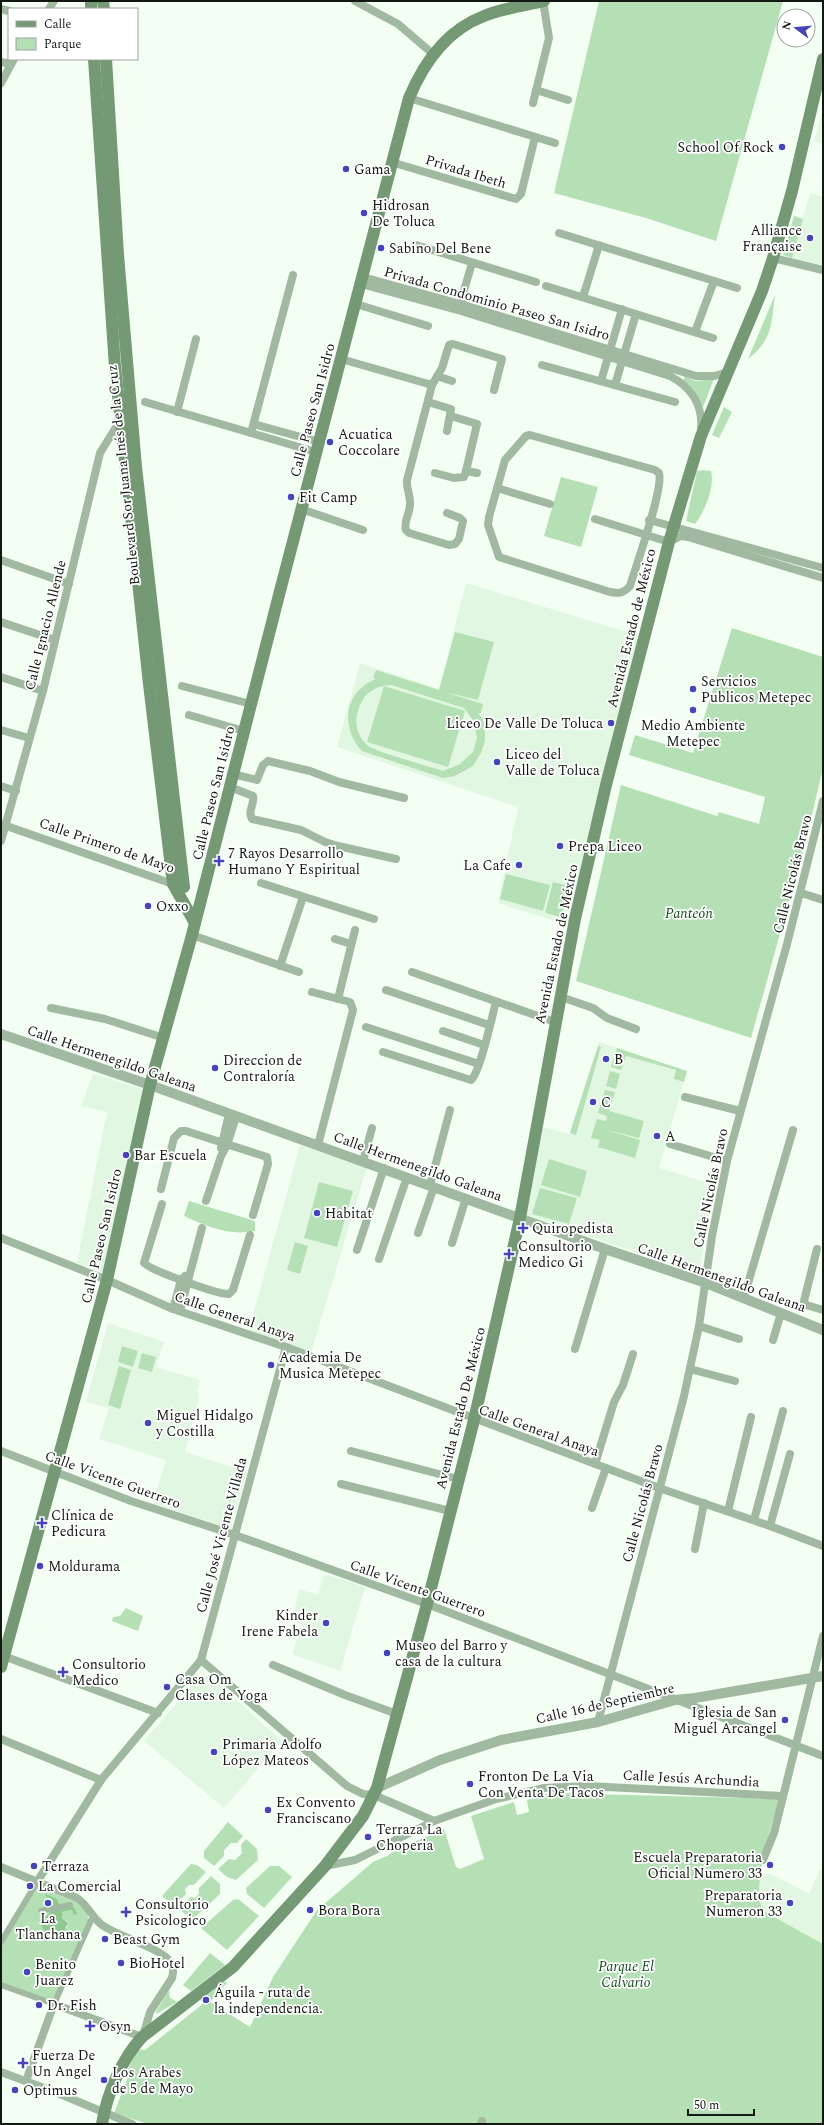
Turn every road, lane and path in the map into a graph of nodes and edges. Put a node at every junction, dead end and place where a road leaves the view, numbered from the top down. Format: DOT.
graph roads {
  1 [pos="355,1"];
  2 [pos="544,1"];
  3 [pos="433,54"];
  4 [pos="823,59"];
  5 [pos="94,60"];
  6 [pos="106,60"];
  7 [pos="1,62"];
  8 [pos="13,62"];
  9 [pos="1,83"];
  10 [pos="536,90"];
  11 [pos="409,98"];
  12 [pos="568,100"];
  13 [pos="533,103"];
  14 [pos="536,137"];
  15 [pos="555,143"];
  16 [pos="391,162"];
  17 [pos="559,233"];
  18 [pos="599,245"];
  19 [pos="416,246"];
  20 [pos="773,258"];
  21 [pos="472,263"];
  22 [pos="823,270"];
  23 [pos="293,275"];
  24 [pos="362,280"];
  25 [pos="714,281"];
  26 [pos="536,282"];
  27 [pos="546,286"];
  28 [pos="737,288"];
  29 [pos="583,297"];
  30 [pos="356,304"];
  31 [pos="462,308"];
  32 [pos="622,310"];
  33 [pos="636,314"];
  34 [pos="428,326"];
  35 [pos="695,332"];
  36 [pos="713,338"];
  37 [pos="196,339"];
  38 [pos="609,354"];
  39 [pos="623,358"];
  40 [pos="341,359"];
  41 [pos="542,365"];
  42 [pos="728,372"];
  43 [pos="438,376"];
  44 [pos="452,381"];
  45 [pos="601,381"];
  46 [pos="432,385"];
  47 [pos="615,385"];
  48 [pos="494,390"];
  49 [pos="145,402"];
  50 [pos="428,402"];
  51 [pos="675,402"];
  52 [pos="177,412"];
  53 [pos="451,416"];
  54 [pos="121,418"];
  55 [pos="254,424"];
  56 [pos="447,431"];
  57 [pos="251,434"];
  58 [pos="701,436"];
  59 [pos="317,447"];
  60 [pos="466,471"];
  61 [pos="435,473"];
  62 [pos="477,473"];
  63 [pos="497,488"];
  64 [pos="550,504"];
  65 [pos="301,509"];
  66 [pos="447,513"];
  67 [pos="595,519"];
  68 [pos="649,520"];
  69 [pos="673,525"];
  70 [pos="363,530"];
  71 [pos="645,535"];
  72 [pos="669,542"];
  73 [pos="1,560"];
  74 [pos="823,568"];
  75 [pos="823,578"];
  76 [pos="69,584"];
  77 [pos="1,622"];
  78 [pos="55,640"];
  79 [pos="1,677"];
  80 [pos="182,686"];
  81 [pos="43,691"];
  82 [pos="251,704"];
  83 [pos="188,715"];
  84 [pos="1,730"];
  85 [pos="244,731"];
  86 [pos="29,738"];
  87 [pos="233,774"];
  88 [pos="1,786"];
  89 [pos="230,787"];
  90 [pos="16,791"];
  91 [pos="404,798"];
  92 [pos="823,801"];
  93 [pos="3,825"];
  94 [pos="1,841"];
  95 [pos="396,860"];
  96 [pos="261,883"];
  97 [pos="178,886"];
  98 [pos="203,893"];
  99 [pos="801,893"];
  100 [pos="303,897"];
  101 [pos="823,900"];
  102 [pos="374,919"];
  103 [pos="194,929"];
  104 [pos="355,930"];
  105 [pos="335,939"];
  106 [pos="351,944"];
  107 [pos="280,966"];
  108 [pos="299,972"];
  109 [pos="412,972"];
  110 [pos="386,990"];
  111 [pos="312,992"];
  112 [pos="561,997"];
  113 [pos="338,999"];
  114 [pos="496,1002"];
  115 [pos="51,1008"];
  116 [pos="555,1022"];
  117 [pos="489,1025"];
  118 [pos="366,1027"];
  119 [pos="636,1029"];
  120 [pos="443,1031"];
  121 [pos="1,1034"];
  122 [pos="164,1038"];
  123 [pos="484,1045"];
  124 [pos="383,1052"];
  125 [pos="479,1064"];
  126 [pos="150,1085"];
  127 [pos="685,1097"];
  128 [pos="450,1110"];
  129 [pos="740,1111"];
  130 [pos="233,1115"];
  131 [pos="372,1128"];
  132 [pos="793,1130"];
  133 [pos="224,1144"];
  134 [pos="670,1144"];
  135 [pos="318,1145"];
  136 [pos="363,1161"];
  137 [pos="727,1162"];
  138 [pos="384,1168"];
  139 [pos="407,1177"];
  140 [pos="432,1186"];
  141 [pos="161,1189"];
  142 [pos="466,1198"];
  143 [pos="206,1201"];
  144 [pos="162,1204"];
  145 [pos="253,1215"];
  146 [pos="520,1218"];
  147 [pos="202,1228"];
  148 [pos="418,1233"];
  149 [pos="250,1235"];
  150 [pos="1,1238"];
  151 [pos="452,1243"];
  152 [pos="817,1248"];
  153 [pos="605,1249"];
  154 [pos="357,1250"];
  155 [pos="379,1259"];
  156 [pos="107,1280"];
  157 [pos="185,1281"];
  158 [pos="706,1283"];
  159 [pos="744,1298"];
  160 [pos="176,1310"];
  161 [pos="823,1310"];
  162 [pos="781,1313"];
  163 [pos="699,1326"];
  164 [pos="823,1330"];
  165 [pos="740,1339"];
  166 [pos="773,1340"];
  167 [pos="286,1347"];
  168 [pos="575,1349"];
  169 [pos="633,1354"];
  170 [pos="690,1369"];
  171 [pos="735,1381"];
  172 [pos="783,1411"];
  173 [pos="752,1417"];
  174 [pos="474,1420"];
  175 [pos="1,1451"];
  176 [pos="351,1451"];
  177 [pos="790,1454"];
  178 [pos="595,1464"];
  179 [pos="606,1468"];
  180 [pos="54,1471"];
  181 [pos="458,1479"];
  182 [pos="341,1484"];
  183 [pos="659,1488"];
  184 [pos="704,1504"];
  185 [pos="592,1508"];
  186 [pos="450,1511"];
  187 [pos="728,1511"];
  188 [pos="754,1520"];
  189 [pos="770,1526"];
  190 [pos="235,1535"];
  191 [pos="823,1546"];
  192 [pos="695,1549"];
  193 [pos="427,1604"];
  194 [pos="823,1636"];
  195 [pos="2,1660"];
  196 [pos="201,1660"];
  197 [pos="273,1665"];
  198 [pos="610,1673"];
  199 [pos="818,1677"];
  200 [pos="675,1700"];
  201 [pos="158,1713"];
  202 [pos="397,1714"];
  203 [pos="598,1722"];
  204 [pos="1,1739"];
  205 [pos="795,1746"];
  206 [pos="823,1756"];
  207 [pos="101,1780"];
  208 [pos="375,1792"];
  209 [pos="782,1796"];
  210 [pos="434,1821"];
  211 [pos="763,1860"];
  212 [pos="325,1866"];
  213 [pos="1,1867"];
  214 [pos="37,1882"];
  215 [pos="70,1905"];
  216 [pos="41,1911"];
  217 [pos="94,1916"];
  218 [pos="1,1942"];
  219 [pos="1,1985"];
  220 [pos="54,2004"];
  221 [pos="142,2036"];
  222 [pos="1,2072"];
  223 [pos="26,2081"];
  224 [pos="103,2118"];
  225 [pos="132,2124"];
  1 -- 3 [label="street"];
  2 -- 3 [label="main road, Calle Paseo San Isidro"];
  2 -- 10 [label="street"];
  3 -- 11 [label="main road, Calle Paseo San Isidro"];
  4 -- 20 [label="main road, Avenida Estado de México"];
  5 -- 54 [label="main road, Boulevard Sor Juana Inés de la Cruz"];
  6 -- 97 [label="main road, Boulevard Sor Juana Inés de la Cruz"];
  7 -- 8 [label="street"];
  8 -- 9 [label="street"];
  10 -- 12 [label="street"];
  10 -- 13 [label="street"];
  11 -- 14 [label="street"];
  11 -- 16 [label="main road, Calle Paseo San Isidro"];
  14 -- 15 [label="street"];
  14 -- 16 [label="street, Privada Ibeth"];
  16 -- 24 [label="main road, Calle Paseo San Isidro"];
  17 -- 18 [label="street"];
  18 -- 25 [label="street"];
  18 -- 29 [label="street"];
  19 -- 21 [label="street"];
  20 -- 22 [label="street"];
  20 -- 42 [label="main road, Avenida Estado de México"];
  21 -- 26 [label="street"];
  21 -- 31 [label="street"];
  23 -- 55 [label="street"];
  24 -- 30 [label="main road, Calle Paseo San Isidro"];
  24 -- 31 [label="street, Privada Condominio Paseo San Isidro"];
  25 -- 28 [label="street"];
  25 -- 35 [label="street"];
  27 -- 29 [label="street"];
  29 -- 32 [label="street"];
  30 -- 34 [label="street"];
  30 -- 40 [label="main road, Calle Paseo San Isidro"];
  31 -- 38 [label="street, Privada Condominio Paseo San Isidro"];
  32 -- 33 [label="street"];
  32 -- 38 [label="street"];
  33 -- 35 [label="street"];
  33 -- 39 [label="street"];
  35 -- 36 [label="street"];
  37 -- 52 [label="street"];
  38 -- 39 [label="street, Privada Condominio Paseo San Isidro"];
  38 -- 45 [label="street"];
  39 -- 42 [label="street"];
  39 -- 47 [label="street"];
  39 -- 58 [label="street"];
  40 -- 46 [label="street"];
  40 -- 59 [label="main road, Calle Paseo San Isidro"];
  41 -- 45 [label="street"];
  42 -- 58 [label="main road, Avenida Estado de México"];
  43 -- 44 [label="street"];
  43 -- 46 [label="street"];
  43 -- 48 [label="street"];
  45 -- 47 [label="street"];
  46 -- 50 [label="street"];
  47 -- 51 [label="street"];
  49 -- 52 [label="street"];
  50 -- 53 [label="street"];
  50 -- 66 [label="street"];
  52 -- 57 [label="street"];
  53 -- 56 [label="street"];
  53 -- 60 [label="street"];
  54 -- 76 [label="street, Calle Ignacio Allende"];
  54 -- 97 [label="main road, Boulevard Sor Juana Inés de la Cruz"];
  55 -- 57 [label="street"];
  55 -- 59 [label="street"];
  57 -- 59 [label="street"];
  58 -- 69 [label="main road, Avenida Estado de México"];
  59 -- 65 [label="main road, Calle Paseo San Isidro"];
  60 -- 61 [label="street"];
  60 -- 62 [label="street"];
  63 -- 64 [label="street"];
  63 -- 68 [label="street"];
  63 -- 71 [label="street"];
  65 -- 70 [label="street"];
  65 -- 82 [label="main road, Calle Paseo San Isidro"];
  67 -- 71 [label="street"];
  68 -- 69 [label="street"];
  68 -- 71 [label="street"];
  69 -- 72 [label="main road, Avenida Estado de México"];
  69 -- 74 [label="street"];
  71 -- 72 [label="street"];
  72 -- 75 [label="street"];
  72 -- 112 [label="main road, Avenida Estado de México"];
  73 -- 76 [label="street"];
  76 -- 78 [label="street, Calle Ignacio Allende"];
  77 -- 78 [label="street"];
  78 -- 81 [label="street, Calle Ignacio Allende"];
  79 -- 81 [label="street"];
  80 -- 82 [label="street"];
  81 -- 86 [label="street, Calle Ignacio Allende"];
  82 -- 85 [label="main road, Calle Paseo San Isidro"];
  83 -- 85 [label="street"];
  84 -- 86 [label="street"];
  85 -- 87 [label="main road, Calle Paseo San Isidro"];
  86 -- 90 [label="street, Calle Ignacio Allende"];
  87 -- 89 [label="main road, Calle Paseo San Isidro"];
  87 -- 91 [label="street"];
  88 -- 90 [label="street"];
  89 -- 95 [label="street"];
  89 -- 98 [label="main road, Calle Paseo San Isidro"];
  90 -- 93 [label="street, Calle Ignacio Allende"];
  92 -- 99 [label="street, Calle Nicolás Bravo"];
  93 -- 94 [label="street, Calle Ignacio Allende"];
  93 -- 97 [label="street, Calle Primero de Mayo"];
  96 -- 100 [label="street"];
  97 -- 98 [label="main road, Calle Primero de Mayo"];
  97 -- 103 [label="main road"];
  98 -- 103 [label="main road, Calle Paseo San Isidro"];
  99 -- 101 [label="street"];
  99 -- 129 [label="street, Calle Nicolás Bravo"];
  100 -- 102 [label="street"];
  100 -- 107 [label="street"];
  103 -- 107 [label="street"];
  103 -- 122 [label="main road, Calle Paseo San Isidro"];
  104 -- 106 [label="street"];
  105 -- 106 [label="street"];
  106 -- 113 [label="street"];
  107 -- 108 [label="street"];
  109 -- 114 [label="street"];
  110 -- 117 [label="street"];
  111 -- 113 [label="street"];
  112 -- 116 [label="main road, Avenida Estado de México"];
  112 -- 119 [label="street"];
  113 -- 135 [label="street"];
  114 -- 116 [label="street"];
  114 -- 117 [label="street"];
  115 -- 122 [label="street"];
  116 -- 146 [label="main road, Avenida Estado de México"];
  117 -- 123 [label="street"];
  118 -- 125 [label="street"];
  120 -- 123 [label="street"];
  121 -- 126 [label="street, Calle Hermenegildo Galeana"];
  122 -- 126 [label="main road, Calle Paseo San Isidro"];
  123 -- 125 [label="street"];
  124 -- 125 [label="street"];
  126 -- 130 [label="street, Calle Hermenegildo Galeana"];
  126 -- 156 [label="main road, Calle Paseo San Isidro"];
  127 -- 129 [label="street"];
  128 -- 140 [label="street"];
  129 -- 137 [label="street, Calle Nicolás Bravo"];
  130 -- 133 [label="street"];
  130 -- 135 [label="street, Calle Hermenegildo Galeana"];
  131 -- 136 [label="street"];
  132 -- 159 [label="street"];
  133 -- 141 [label="street"];
  133 -- 143 [label="street"];
  133 -- 145 [label="street"];
  134 -- 137 [label="street"];
  135 -- 136 [label="street, Calle Hermenegildo Galeana"];
  136 -- 138 [label="street, Calle Hermenegildo Galeana"];
  137 -- 158 [label="street, Calle Nicolás Bravo"];
  138 -- 139 [label="street, Calle Hermenegildo Galeana"];
  138 -- 154 [label="street"];
  139 -- 140 [label="street, Calle Hermenegildo Galeana"];
  139 -- 155 [label="street"];
  140 -- 142 [label="street, Calle Hermenegildo Galeana"];
  140 -- 148 [label="street"];
  142 -- 146 [label="street, Calle Hermenegildo Galeana"];
  142 -- 151 [label="street"];
  144 -- 157 [label="street"];
  146 -- 153 [label="street, Calle Hermenegildo Galeana"];
  146 -- 174 [label="main road, Avenida Estado De México"];
  147 -- 157 [label="street"];
  149 -- 157 [label="street"];
  150 -- 156 [label="street, Calle General Anaya"];
  152 -- 161 [label="street"];
  153 -- 158 [label="street, Calle Hermenegildo Galeana"];
  153 -- 168 [label="street"];
  156 -- 160 [label="street, Calle General Anaya"];
  156 -- 180 [label="main road, Calle Paseo San Isidro"];
  157 -- 160 [label="street"];
  158 -- 159 [label="street, Calle Hermenegildo Galeana"];
  158 -- 163 [label="street, Calle Nicolás Bravo"];
  159 -- 162 [label="street, Calle Hermenegildo Galeana"];
  160 -- 167 [label="street, Calle General Anaya"];
  162 -- 164 [label="street, Calle Hermenegildo Galeana"];
  162 -- 166 [label="street"];
  163 -- 165 [label="street"];
  163 -- 170 [label="street, Calle Nicolás Bravo"];
  167 -- 174 [label="street, Calle General Anaya"];
  167 -- 190 [label="street, Calle José Vicente Villada"];
  169 -- 178 [label="street"];
  170 -- 171 [label="street"];
  170 -- 183 [label="street, Calle Nicolás Bravo"];
  172 -- 188 [label="street"];
  173 -- 187 [label="street"];
  174 -- 178 [label="street, Calle General Anaya"];
  174 -- 181 [label="main road, Avenida Estado De México"];
  175 -- 180 [label="street, Calle Vicente Guerrero"];
  176 -- 181 [label="street"];
  177 -- 189 [label="street"];
  178 -- 179 [label="street, Calle General Anaya"];
  179 -- 183 [label="street, Calle General Anaya"];
  179 -- 185 [label="street"];
  180 -- 190 [label="street, Calle Vicente Guerrero"];
  180 -- 195 [label="main road, Calle Paseo San Isidro"];
  181 -- 186 [label="main road, Avenida Estado De México"];
  182 -- 186 [label="street"];
  183 -- 184 [label="street, Calle General Anaya"];
  183 -- 198 [label="street, Calle Nicolás Bravo"];
  184 -- 187 [label="street, Calle General Anaya"];
  184 -- 192 [label="street"];
  186 -- 193 [label="main road, Avenida Estado De México"];
  187 -- 188 [label="street, Calle General Anaya"];
  188 -- 189 [label="street, Calle General Anaya"];
  189 -- 191 [label="street, Calle General Anaya"];
  190 -- 193 [label="street, Calle Vicente Guerrero"];
  190 -- 196 [label="street, Calle José Vicente Villada"];
  193 -- 198 [label="street, Calle Vicente Guerrero"];
  193 -- 202 [label="main road"];
  194 -- 199 [label="street"];
  195 -- 201 [label="street"];
  196 -- 201 [label="street"];
  196 -- 208 [label="street"];
  197 -- 202 [label="street"];
  198 -- 200 [label="street, Calle Vicente Guerrero"];
  198 -- 203 [label="street, Calle Nicolás Bravo"];
  199 -- 200 [label="street, Calle 16 de Septiembre"];
  199 -- 205 [label="street"];
  200 -- 203 [label="street, Calle 16 de Septiembre"];
  200 -- 205 [label="street, Calle Vicente Guerrero"];
  201 -- 207 [label="street"];
  202 -- 208 [label="main road"];
  203 -- 208 [label="street, Calle 16 de Septiembre"];
  204 -- 207 [label="street"];
  205 -- 206 [label="street, Calle Vicente Guerrero"];
  205 -- 209 [label="street"];
  207 -- 214 [label="street"];
  208 -- 210 [label="street"];
  208 -- 212 [label="main road"];
  209 -- 210 [label="street, Calle Jesús Archundia"];
  209 -- 211 [label="street"];
  210 -- 212 [label="street, Calle Jesús Archundia"];
  212 -- 221 [label="main road"];
  213 -- 214 [label="street"];
  214 -- 217 [label="street"];
  214 -- 218 [label="street"];
  215 -- 216 [label="street"];
  217 -- 220 [label="street"];
  217 -- 221 [label="street"];
  219 -- 220 [label="street"];
  220 -- 221 [label="street"];
  220 -- 223 [label="street"];
  221 -- 224 [label="main road"];
  222 -- 223 [label="street"];
  223 -- 224 [label="street"];
  224 -- 225 [label="street"];
}
